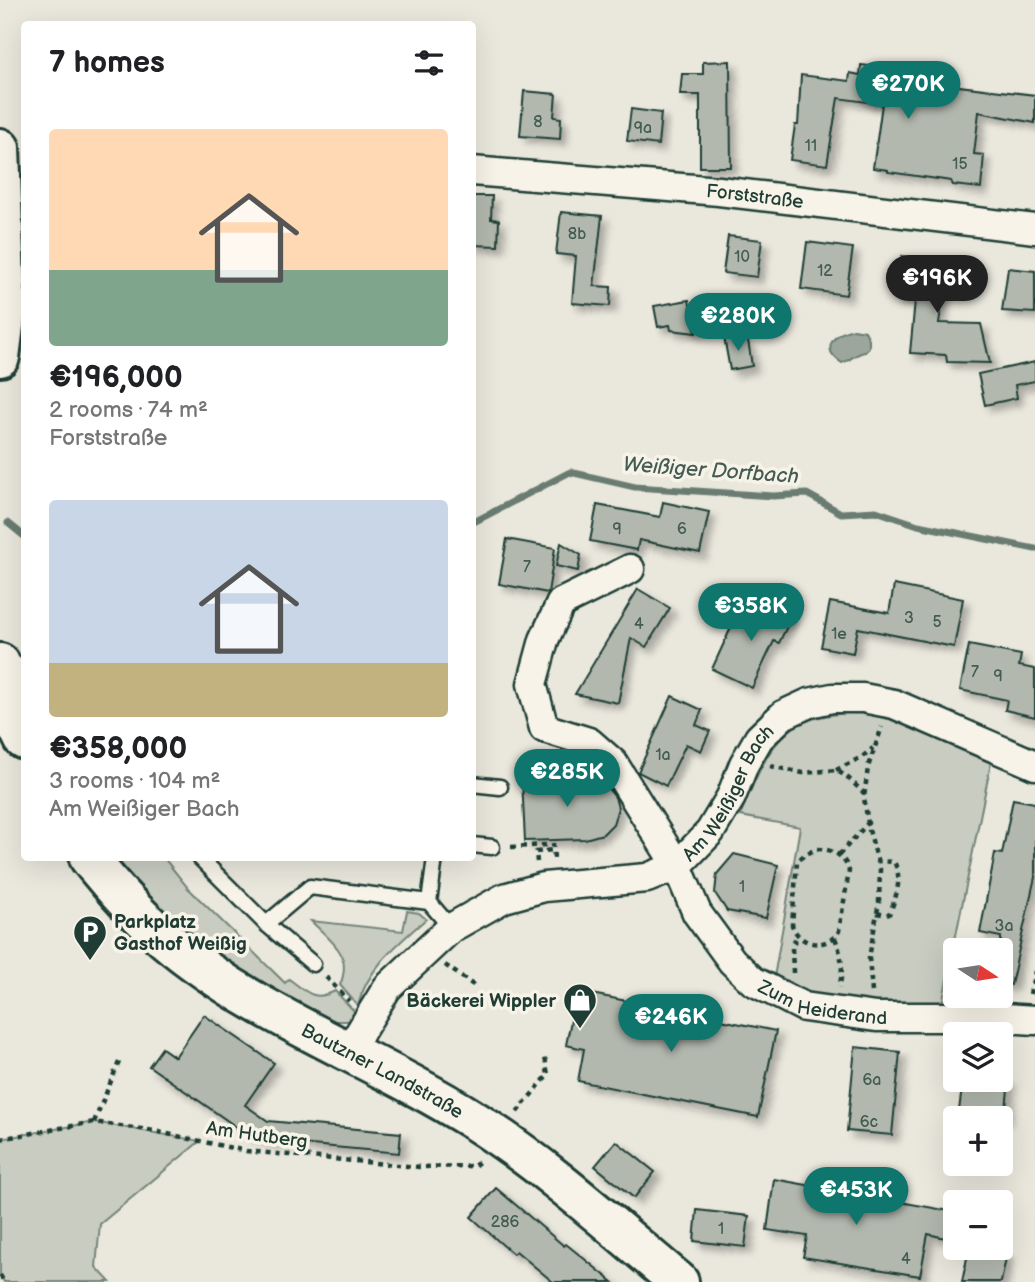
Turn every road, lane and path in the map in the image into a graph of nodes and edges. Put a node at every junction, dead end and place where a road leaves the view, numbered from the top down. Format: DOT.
graph roads {
  1 [pos="0,148"];
  2 [pos="476,171"];
  3 [pos="1035,229"];
  4 [pos="15,310"];
  5 [pos="0,357"];
  6 [pos="630,569"];
  7 [pos="0,655"];
  8 [pos="0,663"];
  9 [pos="21,667"];
  10 [pos="894,704"];
  11 [pos="21,734"];
  12 [pos="874,747"];
  13 [pos="748,758"];
  14 [pos="1035,765"];
  15 [pos="836,770"];
  16 [pos="476,784"];
  17 [pos="500,787"];
  18 [pos="864,794"];
  19 [pos="868,823"];
  20 [pos="553,844"];
  21 [pos="476,845"];
  22 [pos="498,847"];
  23 [pos="536,852"];
  24 [pos="551,852"];
  25 [pos="839,855"];
  26 [pos="91,861"];
  27 [pos="203,861"];
  28 [pos="435,861"];
  29 [pos="878,861"];
  30 [pos="677,866"];
  31 [pos="429,902"];
  32 [pos="877,913"];
  33 [pos="267,924"];
  34 [pos="451,928"];
  35 [pos="797,935"];
  36 [pos="835,938"];
  37 [pos="313,964"];
  38 [pos="454,972"];
  39 [pos="475,987"];
  40 [pos="785,998"];
  41 [pos="352,1003"];
  42 [pos="829,1010"];
  43 [pos="878,1017"];
  44 [pos="1035,1020"];
  45 [pos="344,1050"];
  46 [pos="545,1057"];
  47 [pos="119,1062"];
  48 [pos="94,1122"];
  49 [pos="510,1129"];
  50 [pos="0,1139"];
  51 [pos="679,1282"];
  1 -- 4 [label="main road"];
  2 -- 3 [label="street, Forststraße"];
  4 -- 5 [label="main road"];
  6 -- 30 [label="street, Zum Heiderand"];
  7 -- 9 [label="lane"];
  8 -- 11 [label="main road"];
  10 -- 12 [label="path"];
  10 -- 13 [label="street, Am Weißiger Bach"];
  10 -- 14 [label="street, Am Weißiger Bach"];
  12 -- 15 [label="path"];
  12 -- 18 [label="path"];
  13 -- 15 [label="path"];
  13 -- 30 [label="street, Am Weißiger Bach"];
  15 -- 18 [label="path"];
  16 -- 17 [label="lane"];
  18 -- 19 [label="path"];
  19 -- 25 [label="path"];
  19 -- 29 [label="path"];
  20 -- 24 [label="path"];
  21 -- 22 [label="lane"];
  22 -- 24 [label="path"];
  23 -- 24 [label="path"];
  25 -- 35 [label="path"];
  25 -- 36 [label="path"];
  26 -- 45 [label="main road, Bautzner Landstraße"];
  27 -- 33 [label="lane"];
  28 -- 31 [label="lane"];
  29 -- 32 [label="path"];
  29 -- 32 [label="path"];
  30 -- 34 [label="street, Am Weißiger Bach"];
  30 -- 40 [label="street, Zum Heiderand"];
  31 -- 33 [label="lane"];
  31 -- 34 [label="lane"];
  32 -- 43 [label="path"];
  33 -- 37 [label="lane"];
  34 -- 45 [label="street, Am Weißiger Bach"];
  35 -- 36 [label="path"];
  35 -- 40 [label="path"];
  36 -- 42 [label="path"];
  37 -- 41 [label="path"];
  38 -- 39 [label="path"];
  40 -- 42 [label="street, Zum Heiderand"];
  42 -- 43 [label="street, Zum Heiderand"];
  43 -- 44 [label="street, Zum Heiderand"];
  45 -- 49 [label="main road, Bautzner Landstraße"];
  46 -- 49 [label="path, Am Hutberg"];
  47 -- 48 [label="path"];
  48 -- 49 [label="path, Am Hutberg"];
  48 -- 50 [label="path, Am Hutberg"];
  49 -- 51 [label="main road, Bautzner Landstraße"];
}
